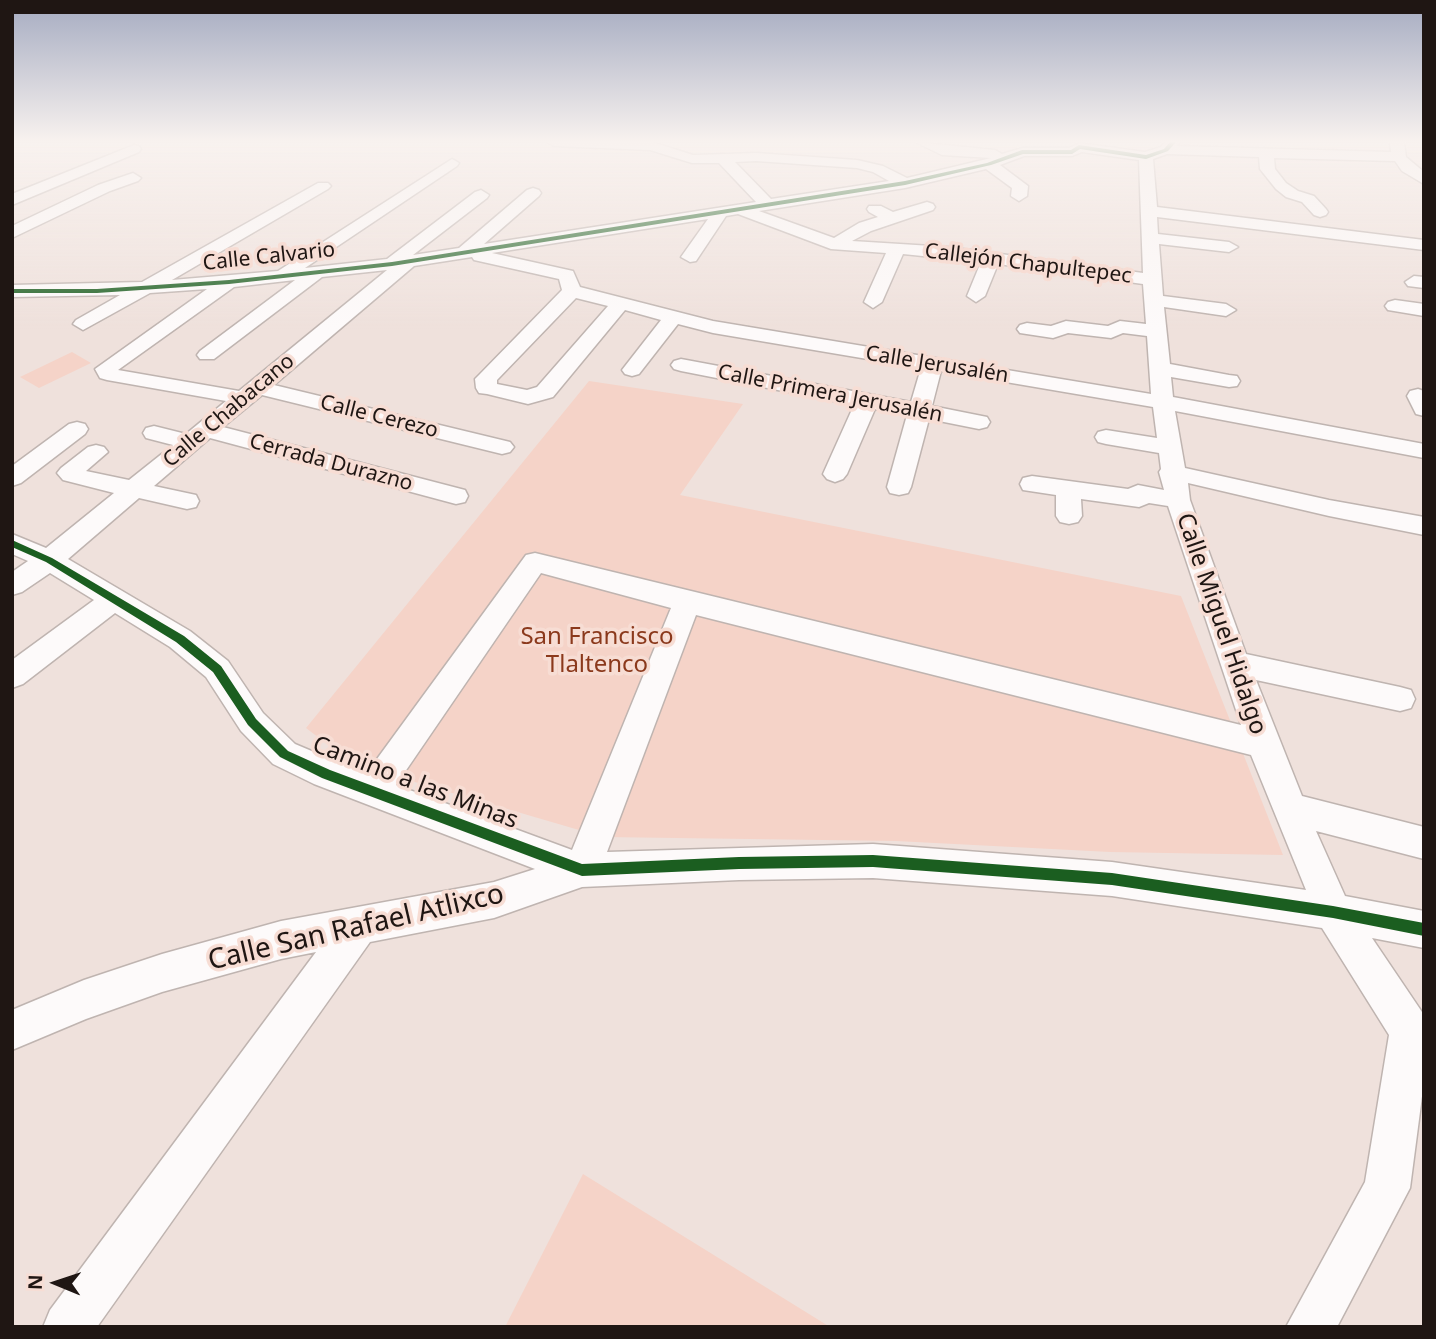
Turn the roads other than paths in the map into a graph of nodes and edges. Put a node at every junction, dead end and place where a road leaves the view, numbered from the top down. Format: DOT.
graph roads {
  1 [pos="70,204"];
  2 [pos="291,204"];
  3 [pos="391,204"];
  4 [pos="470,204"];
  5 [pos="520,204"];
  6 [pos="771,204"];
  7 [pos="1149,204"];
  8 [pos="1313,204"];
  9 [pos="768,205"];
  10 [pos="872,207"];
  11 [pos="926,207"];
  12 [pos="742,210"];
  13 [pos="1148,211"];
  14 [pos="721,212"];
  15 [pos="1320,212"];
  16 [pos="891,218"];
  17 [pos="12,233"];
  18 [pos="1150,237"];
  19 [pos="837,245"];
  20 [pos="1424,245"];
  21 [pos="1228,247"];
  22 [pos="897,248"];
  23 [pos="464,252"];
  24 [pos="690,257"];
  25 [pos="991,258"];
  26 [pos="400,262"];
  27 [pos="318,272"];
  28 [pos="283,276"];
  29 [pos="229,282"];
  30 [pos="149,287"];
  31 [pos="572,290"];
  32 [pos="1153,290"];
  33 [pos="12,291"];
  34 [pos="976,296"];
  35 [pos="873,302"];
  36 [pos="621,303"];
  37 [pos="1226,310"];
  38 [pos="1424,310"];
  39 [pos="673,317"];
  40 [pos="83,324"];
  41 [pos="1424,324"];
  42 [pos="1027,329"];
  43 [pos="1157,331"];
  44 [pos="207,355"];
  45 [pos="681,365"];
  46 [pos="932,365"];
  47 [pos="1160,369"];
  48 [pos="632,370"];
  49 [pos="1229,381"];
  50 [pos="250,393"];
  51 [pos="867,401"];
  52 [pos="1163,402"];
  53 [pos="920,411"];
  54 [pos="979,422"];
  55 [pos="77,429"];
  56 [pos="154,433"];
  57 [pos="199,436"];
  58 [pos="1106,438"];
  59 [pos="502,447"];
  60 [pos="1424,451"];
  61 [pos="96,452"];
  62 [pos="1170,459"];
  63 [pos="835,474"];
  64 [pos="12,478"];
  65 [pos="1032,484"];
  66 [pos="899,487"];
  67 [pos="136,489"];
  68 [pos="1069,489"];
  69 [pos="456,496"];
  70 [pos="1178,500"];
  71 [pos="187,501"];
  72 [pos="1069,516"];
  73 [pos="1424,526"];
  74 [pos="12,543"];
  75 [pos="49,560"];
  76 [pos="12,585"];
  77 [pos="115,599"];
  78 [pos="687,602"];
  79 [pos="1233,663"];
  80 [pos="12,677"];
  81 [pos="1400,699"];
  82 [pos="1263,744"];
  83 [pos="374,790"];
  84 [pos="1288,808"];
  85 [pos="1424,843"];
  86 [pos="582,870"];
  87 [pos="1333,912"];
  88 [pos="359,925"];
  89 [pos="1424,930"];
  90 [pos="12,1030"];
  91 [pos="1417,1042"];
  92 [pos="67,1327"];
  93 [pos="1310,1327"];
  1 -- 17 [label="street"];
  2 -- 30 [label="street"];
  3 -- 28 [label="street"];
  4 -- 26 [label="street, Calle Chabacano"];
  5 -- 23 [label="street"];
  6 -- 9 [label="street, Calle Calvario"];
  7 -- 13 [label="street, Calle Miguel Hidalgo"];
  8 -- 15 [label="street"];
  9 -- 12 [label="street, Calle Calvario"];
  10 -- 16 [label="street"];
  11 -- 16 [label="street"];
  12 -- 14 [label="street, Calle Calvario"];
  12 -- 19 [label="street, Callejón Chapultepec"];
  13 -- 18 [label="street, Calle Miguel Hidalgo"];
  13 -- 20 [label="street"];
  14 -- 23 [label="street, Calle Calvario"];
  14 -- 24 [label="street"];
  16 -- 19 [label="street"];
  18 -- 21 [label="street"];
  18 -- 32 [label="street, Calle Miguel Hidalgo"];
  19 -- 22 [label="street, Callejón Chapultepec"];
  22 -- 25 [label="street, Callejón Chapultepec"];
  22 -- 35 [label="street"];
  23 -- 26 [label="street, Calle Calvario"];
  23 -- 31 [label="street, Calle Jerusalén"];
  25 -- 32 [label="street, Callejón Chapultepec"];
  25 -- 34 [label="street"];
  26 -- 27 [label="street, Calle Calvario"];
  26 -- 50 [label="street, Calle Chabacano"];
  27 -- 28 [label="street, Calle Calvario"];
  27 -- 44 [label="street"];
  28 -- 29 [label="street, Calle Calvario"];
  29 -- 30 [label="street, Calle Calvario"];
  29 -- 50 [label="street, Calle Cerezo"];
  30 -- 33 [label="street, Calle Calvario"];
  30 -- 40 [label="street"];
  31 -- 36 [label="street, Calle Jerusalén"];
  31 -- 36 [label="street"];
  32 -- 37 [label="street, Callejón Chapultepec"];
  32 -- 43 [label="street, Calle Miguel Hidalgo"];
  36 -- 39 [label="street, Calle Jerusalén"];
  38 -- 41 [label="street"];
  39 -- 46 [label="street, Calle Jerusalén"];
  39 -- 48 [label="street"];
  42 -- 43 [label="street"];
  43 -- 47 [label="street, Calle Miguel Hidalgo"];
  45 -- 51 [label="street, Calle Primera Jerusalén"];
  46 -- 52 [label="street, Calle Jerusalén"];
  46 -- 53 [label="street"];
  47 -- 49 [label="street"];
  47 -- 52 [label="street, Calle Miguel Hidalgo"];
  50 -- 57 [label="street, Calle Chabacano"];
  50 -- 59 [label="street, Calle Cerezo"];
  51 -- 53 [label="street, Calle Primera Jerusalén"];
  51 -- 63 [label="street"];
  52 -- 60 [label="street, Calle Jerusalén"];
  52 -- 62 [label="street, Calle Miguel Hidalgo"];
  53 -- 54 [label="street, Calle Primera Jerusalén"];
  53 -- 66 [label="street"];
  55 -- 64 [label="street"];
  56 -- 57 [label="street, Cerrada Durazno"];
  57 -- 67 [label="street, Calle Chabacano"];
  57 -- 69 [label="street, Cerrada Durazno"];
  58 -- 62 [label="street"];
  61 -- 67 [label="street"];
  62 -- 70 [label="street, Calle Miguel Hidalgo"];
  62 -- 73 [label="street"];
  65 -- 68 [label="street"];
  67 -- 71 [label="street"];
  67 -- 75 [label="street, Calle Chabacano"];
  68 -- 70 [label="street"];
  68 -- 72 [label="street"];
  70 -- 79 [label="street, Calle Miguel Hidalgo"];
  74 -- 75 [label="street, Camino a las Minas"];
  75 -- 76 [label="street, Calle Chabacano"];
  75 -- 77 [label="street, Camino a las Minas"];
  77 -- 80 [label="street"];
  77 -- 83 [label="street, Camino a las Minas"];
  78 -- 82 [label="street"];
  78 -- 83 [label="street"];
  78 -- 86 [label="street"];
  79 -- 81 [label="street"];
  79 -- 82 [label="street, Calle Miguel Hidalgo"];
  82 -- 84 [label="street, Calle Miguel Hidalgo"];
  83 -- 86 [label="street, Camino a las Minas"];
  84 -- 85 [label="street"];
  84 -- 87 [label="street, Calle Miguel Hidalgo"];
  86 -- 87 [label="street, Camino a las Minas"];
  86 -- 88 [label="street, Calle San Rafael Atlixco"];
  87 -- 89 [label="street, Camino a las Minas"];
  87 -- 91 [label="street, Calle Miguel Hidalgo"];
  88 -- 90 [label="street, Calle San Rafael Atlixco"];
  88 -- 92 [label="street"];
  91 -- 93 [label="street"];
}
